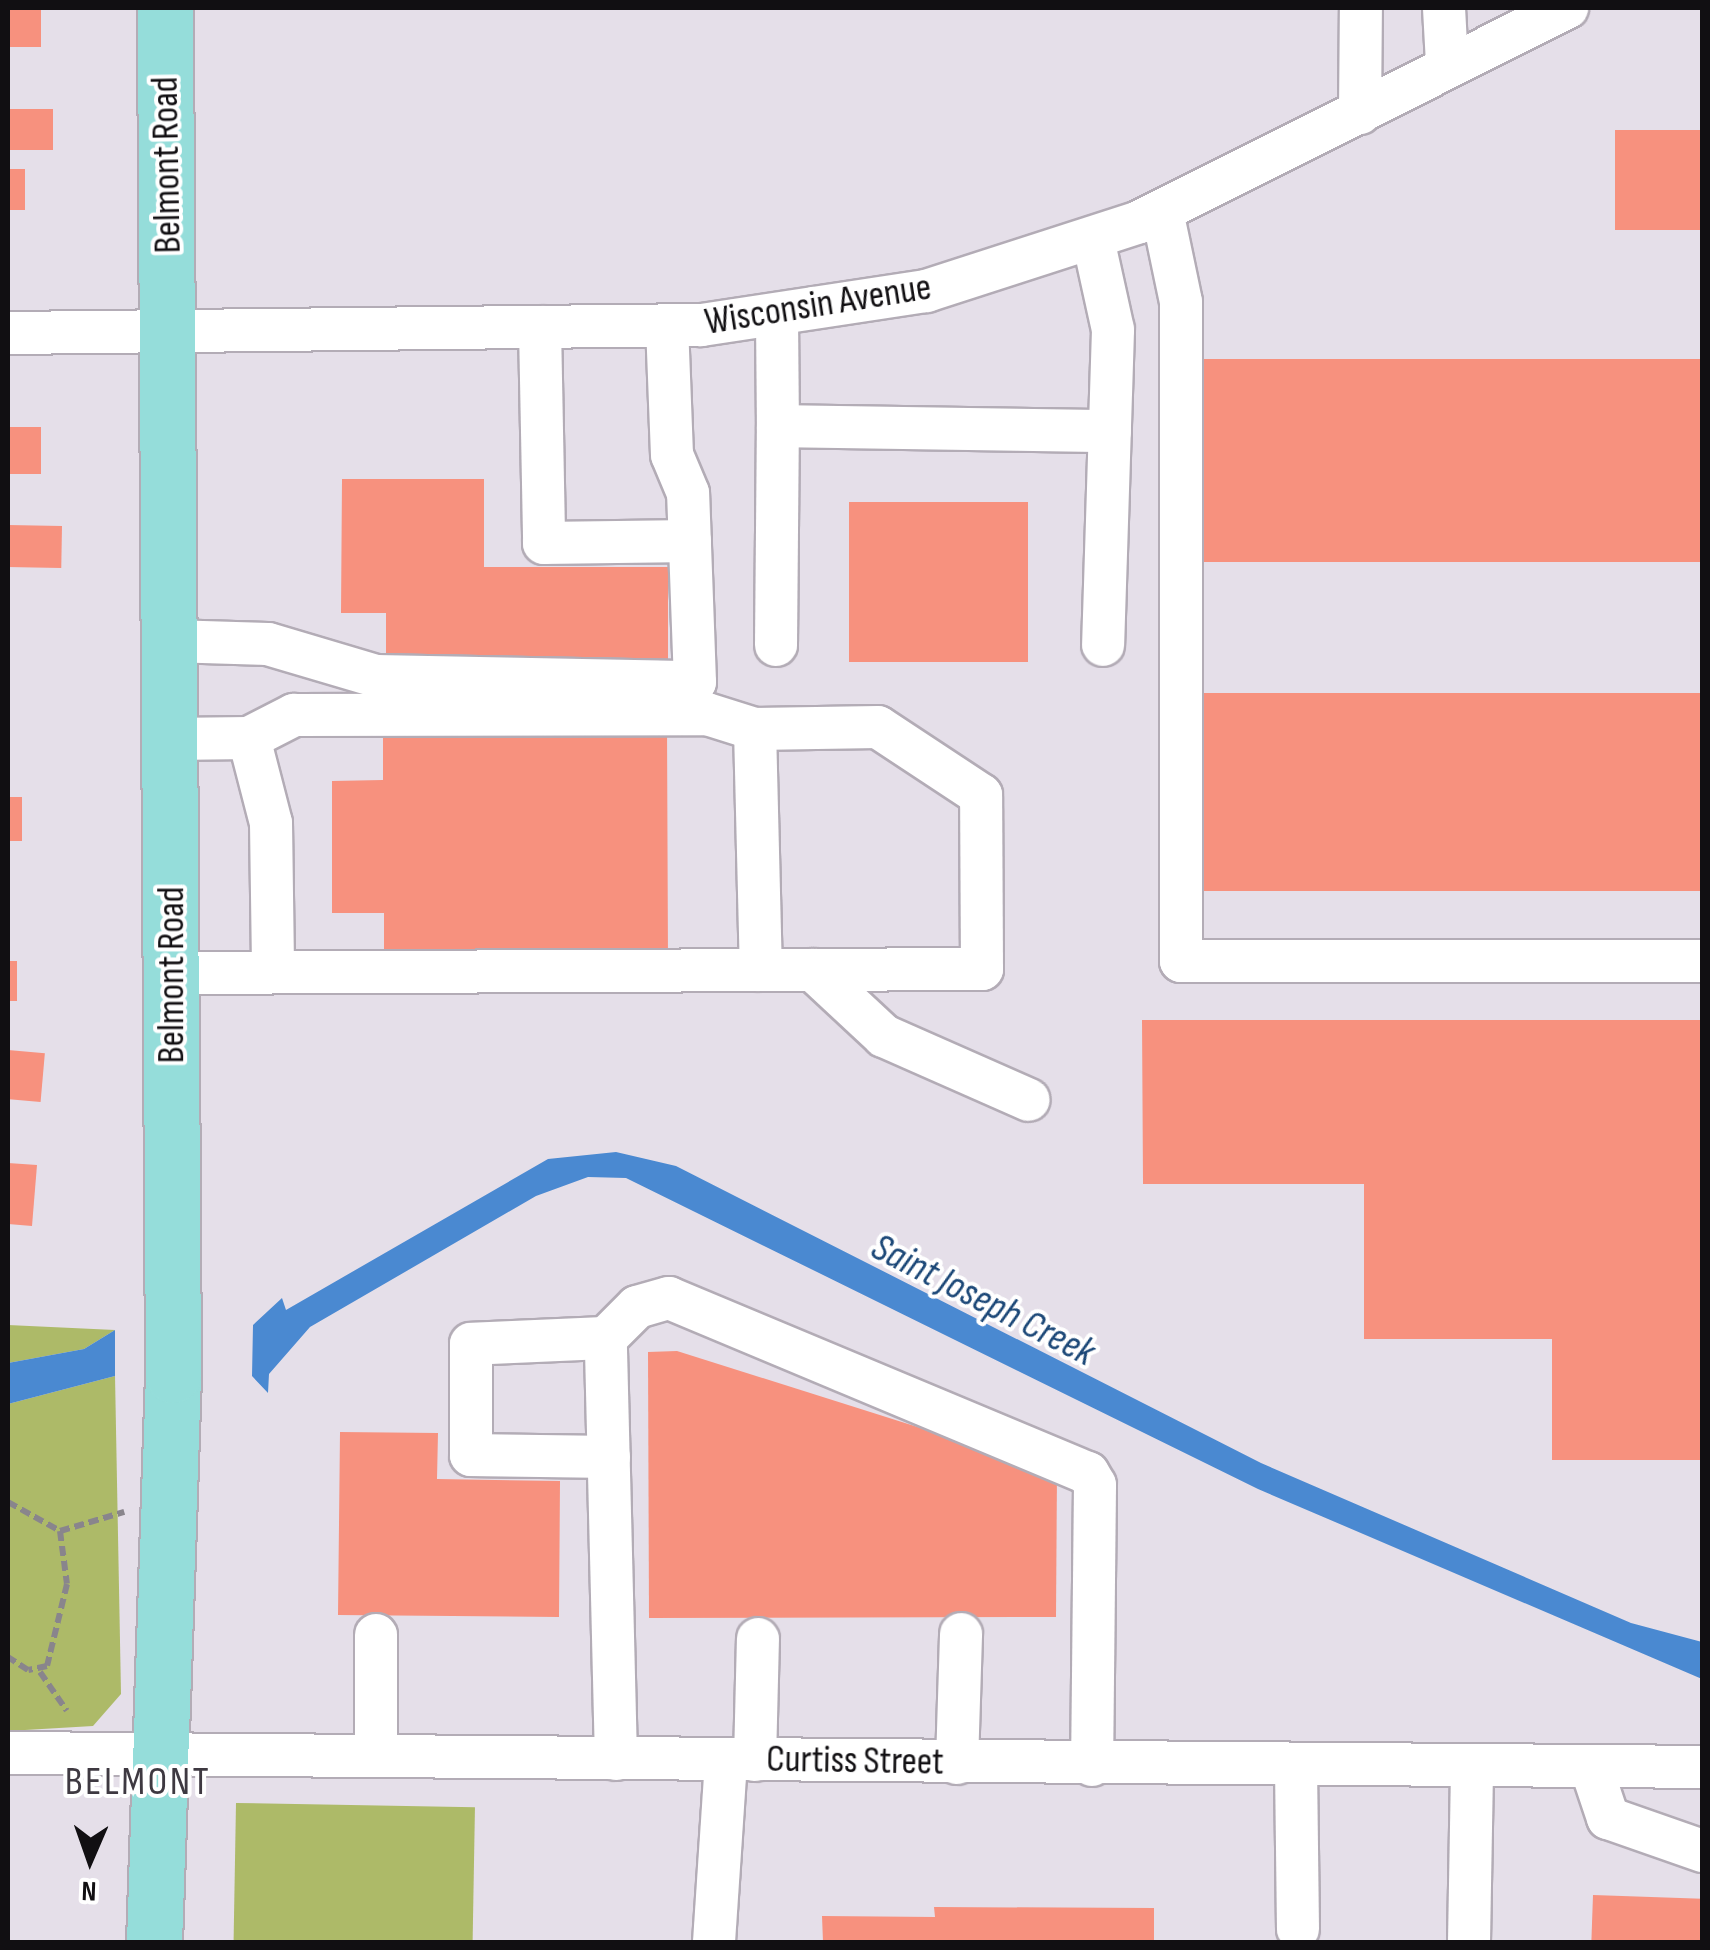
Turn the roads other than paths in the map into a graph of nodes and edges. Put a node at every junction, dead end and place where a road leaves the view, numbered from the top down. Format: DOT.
graph roads {
  1 [pos="166,8"];
  2 [pos="1361,8"];
  3 [pos="1444,8"];
  4 [pos="1568,8"];
  5 [pos="1448,64"];
  6 [pos="1360,113"];
  7 [pos="1162,211"];
  8 [pos="1093,239"];
  9 [pos="776,316"];
  10 [pos="667,326"];
  11 [pos="540,327"];
  12 [pos="169,332"];
  13 [pos="8,333"];
  14 [pos="778,426"];
  15 [pos="1110,431"];
  16 [pos="690,541"];
  17 [pos="170,641"];
  18 [pos="776,645"];
  19 [pos="1103,645"];
  20 [pos="755,728"];
  21 [pos="249,738"];
  22 [pos="171,739"];
  23 [pos="1702,961"];
  24 [pos="761,970"];
  25 [pos="813,970"];
  26 [pos="272,972"];
  27 [pos="172,973"];
  28 [pos="1029,1100"];
  29 [pos="606,1338"];
  30 [pos="609,1457"];
  31 [pos="961,1634"];
  32 [pos="376,1635"];
  33 [pos="758,1639"];
  34 [pos="8,1753"];
  35 [pos="161,1754"];
  36 [pos="376,1756"];
  37 [pos="616,1759"];
  38 [pos="741,1760"];
  39 [pos="957,1763"];
  40 [pos="1092,1765"];
  41 [pos="1296,1766"];
  42 [pos="1591,1767"];
  43 [pos="1702,1767"];
  44 [pos="1472,1768"];
  45 [pos="1702,1851"];
  46 [pos="1298,1930"];
  47 [pos="154,1942"];
  48 [pos="714,1942"];
  49 [pos="1468,1942"];
  1 -- 12 [label="main road, Belmont Road"];
  2 -- 6 [label="street"];
  3 -- 5 [label="street"];
  4 -- 5 [label="street, Wisconsin Avenue"];
  5 -- 6 [label="street, Wisconsin Avenue"];
  6 -- 7 [label="street, Wisconsin Avenue"];
  7 -- 8 [label="street, Wisconsin Avenue"];
  7 -- 23 [label="street"];
  8 -- 9 [label="street, Wisconsin Avenue"];
  8 -- 15 [label="street"];
  9 -- 10 [label="street, Wisconsin Avenue"];
  9 -- 14 [label="street"];
  10 -- 11 [label="street, Wisconsin Avenue"];
  10 -- 16 [label="street"];
  11 -- 12 [label="street, Wisconsin Avenue"];
  11 -- 16 [label="street"];
  12 -- 13 [label="street, Wisconsin Avenue"];
  12 -- 17 [label="main road, Belmont Road"];
  14 -- 15 [label="street"];
  14 -- 18 [label="street"];
  15 -- 19 [label="street"];
  16 -- 17 [label="street"];
  17 -- 22 [label="main road, Belmont Road"];
  20 -- 21 [label="street"];
  20 -- 24 [label="street"];
  20 -- 25 [label="street"];
  21 -- 22 [label="street"];
  21 -- 26 [label="street"];
  22 -- 27 [label="main road, Belmont Road"];
  24 -- 25 [label="street"];
  24 -- 26 [label="street"];
  25 -- 28 [label="street"];
  26 -- 27 [label="street"];
  27 -- 35 [label="main road, Belmont Road"];
  29 -- 30 [label="street"];
  29 -- 30 [label="street"];
  29 -- 40 [label="street"];
  30 -- 37 [label="street"];
  31 -- 39 [label="street"];
  32 -- 36 [label="street"];
  33 -- 38 [label="street"];
  34 -- 35 [label="street, Curtiss Street"];
  35 -- 36 [label="street, Curtiss Street"];
  35 -- 47 [label="main road, Belmont Road"];
  36 -- 37 [label="street, Curtiss Street"];
  37 -- 38 [label="street, Curtiss Street"];
  38 -- 39 [label="street, Curtiss Street"];
  38 -- 48 [label="street"];
  39 -- 40 [label="street, Curtiss Street"];
  40 -- 41 [label="street, Curtiss Street"];
  41 -- 44 [label="street, Curtiss Street"];
  41 -- 46 [label="street"];
  42 -- 43 [label="street, Curtiss Street"];
  42 -- 44 [label="street, Curtiss Street"];
  42 -- 45 [label="street"];
  44 -- 49 [label="street"];
}
